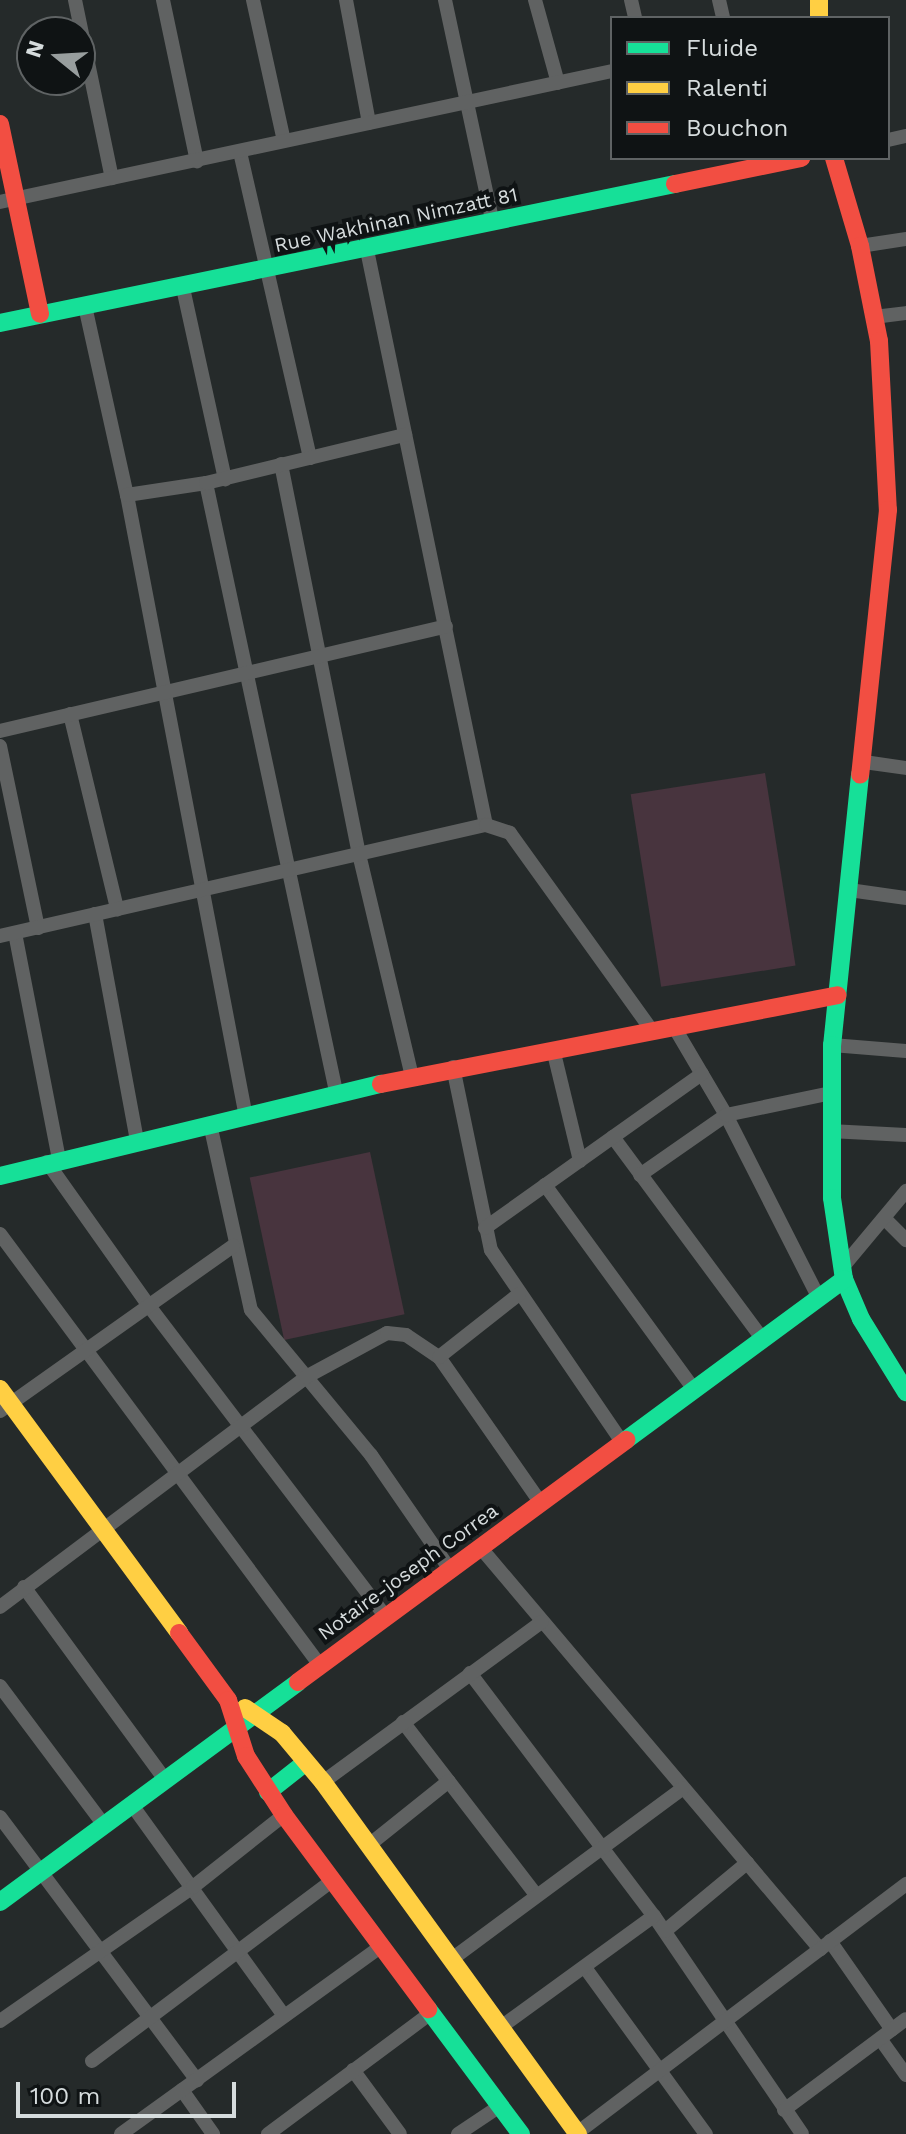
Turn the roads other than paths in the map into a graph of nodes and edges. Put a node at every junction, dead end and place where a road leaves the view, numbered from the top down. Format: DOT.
graph roads {
  1 [pos="75,0"];
  2 [pos="163,0"];
  3 [pos="253,0"];
  4 [pos="346,0"];
  5 [pos="447,0"];
  6 [pos="535,0"];
  7 [pos="610,71"];
  8 [pos="558,83"];
  9 [pos="467,102"];
  10 [pos="369,123"];
  11 [pos="0,124"];
  12 [pos="284,141"];
  13 [pos="240,152"];
  14 [pos="791,160"];
  15 [pos="835,160"];
  16 [pos="197,161"];
  17 [pos="112,178"];
  18 [pos="8,200"];
  19 [pos="492,220"];
  20 [pos="906,239"];
  21 [pos="860,246"];
  22 [pos="367,250"];
  23 [pos="271,270"];
  24 [pos="183,288"];
  25 [pos="85,306"];
  26 [pos="906,313"];
  27 [pos="40,314"];
  28 [pos="874,317"];
  29 [pos="0,323"];
  30 [pos="405,435"];
  31 [pos="310,458"];
  32 [pos="281,464"];
  33 [pos="225,479"];
  34 [pos="206,483"];
  35 [pos="127,495"];
  36 [pos="897,509"];
  37 [pos="446,626"];
  38 [pos="322,653"];
  39 [pos="245,671"];
  40 [pos="161,689"];
  41 [pos="70,714"];
  42 [pos="0,731"];
  43 [pos="0,746"];
  44 [pos="864,762"];
  45 [pos="906,768"];
  46 [pos="486,825"];
  47 [pos="359,854"];
  48 [pos="286,871"];
  49 [pos="204,887"];
  50 [pos="849,890"];
  51 [pos="906,898"];
  52 [pos="117,909"];
  53 [pos="95,914"];
  54 [pos="38,928"];
  55 [pos="7,934"];
  56 [pos="837,995"];
  57 [pos="673,1025"];
  58 [pos="651,1029"];
  59 [pos="832,1045"];
  60 [pos="553,1049"];
  61 [pos="906,1051"];
  62 [pos="453,1067"];
  63 [pos="702,1074"];
  64 [pos="412,1077"];
  65 [pos="831,1093"];
  66 [pos="337,1096"];
  67 [pos="726,1115"];
  68 [pos="246,1117"];
  69 [pos="210,1124"];
  70 [pos="830,1131"];
  71 [pos="906,1135"];
  72 [pos="613,1137"];
  73 [pos="137,1140"];
  74 [pos="53,1160"];
  75 [pos="580,1161"];
  76 [pos="640,1175"];
  77 [pos="0,1176"];
  78 [pos="545,1185"];
  79 [pos="906,1191"];
  80 [pos="885,1219"];
  81 [pos="485,1228"];
  82 [pos="0,1234"];
  83 [pos="906,1240"];
  84 [pos="233,1246"];
  85 [pos="842,1274"];
  86 [pos="519,1294"];
  87 [pos="818,1296"];
  88 [pos="149,1306"];
  89 [pos="761,1337"];
  90 [pos="87,1348"];
  91 [pos="439,1357"];
  92 [pos="306,1377"];
  93 [pos="693,1388"];
  94 [pos="906,1392"];
  95 [pos="3,1401"];
  96 [pos="241,1425"];
  97 [pos="622,1442"];
  98 [pos="177,1472"];
  99 [pos="540,1502"];
  100 [pos="103,1527"];
  101 [pos="480,1547"];
  102 [pos="449,1568"];
  103 [pos="24,1587"];
  104 [pos="3,1599"];
  105 [pos="385,1616"];
  106 [pos="542,1622"];
  107 [pos="319,1664"];
  108 [pos="470,1673"];
  109 [pos="0,1686"];
  110 [pos="228,1700"];
  111 [pos="255,1713"];
  112 [pos="403,1722"];
  113 [pos="235,1728"];
  114 [pos="306,1762"];
  115 [pos="164,1778"];
  116 [pos="449,1781"];
  117 [pos="323,1782"];
  118 [pos="683,1788"];
  119 [pos="268,1792"];
  120 [pos="132,1805"];
  121 [pos="284,1815"];
  122 [pos="0,1817"];
  123 [pos="104,1825"];
  124 [pos="369,1845"];
  125 [pos="600,1849"];
  126 [pos="747,1863"];
  127 [pos="43,1872"];
  128 [pos="333,1880"];
  129 [pos="906,1884"];
  130 [pos="193,1887"];
  131 [pos="536,1895"];
  132 [pos="0,1902"];
  133 [pos="654,1916"];
  134 [pos="665,1931"];
  135 [pos="825,1945"];
  136 [pos="382,1946"];
  137 [pos="102,1950"];
  138 [pos="239,1950"];
  139 [pos="452,1959"];
  140 [pos="586,1969"];
  141 [pos="431,2013"];
  142 [pos="153,2016"];
  143 [pos="284,2016"];
  144 [pos="723,2019"];
  145 [pos="906,2019"];
  146 [pos="0,2021"];
  147 [pos="501,2027"];
  148 [pos="886,2035"];
  149 [pos="92,2061"];
  150 [pos="659,2069"];
  151 [pos="353,2070"];
  152 [pos="906,2075"];
  153 [pos="197,2080"];
  154 [pos="182,2090"];
  155 [pos="500,2106"];
  156 [pos="784,2110"];
  157 [pos="578,2133"];
  158 [pos="121,2134"];
  159 [pos="213,2134"];
  160 [pos="268,2134"];
  161 [pos="400,2134"];
  162 [pos="458,2134"];
  163 [pos="521,2134"];
  164 [pos="706,2134"];
  165 [pos="802,2134"];
  1 -- 17 [label="street"];
  2 -- 16 [label="street"];
  3 -- 12 [label="street"];
  4 -- 10 [label="street"];
  5 -- 9 [label="street"];
  6 -- 8 [label="street"];
  7 -- 8 [label="street"];
  8 -- 9 [label="street"];
  9 -- 10 [label="street"];
  9 -- 19 [label="street"];
  10 -- 12 [label="street"];
  11 -- 18 [label="street"];
  12 -- 13 [label="street"];
  13 -- 16 [label="street"];
  13 -- 23 [label="street"];
  14 -- 19 [label="street, Rue Wakhinan Nimzatt 81"];
  15 -- 21 [label="street"];
  16 -- 17 [label="street"];
  17 -- 18 [label="street"];
  18 -- 27 [label="street"];
  19 -- 22 [label="street, Rue Wakhinan Nimzatt 81"];
  20 -- 21 [label="street"];
  21 -- 28 [label="street"];
  22 -- 23 [label="street, Rue Wakhinan Nimzatt 81"];
  22 -- 30 [label="street"];
  23 -- 24 [label="street, Rue Wakhinan Nimzatt 81"];
  23 -- 31 [label="street"];
  24 -- 25 [label="street, Rue Wakhinan Nimzatt 81"];
  24 -- 33 [label="street"];
  25 -- 27 [label="street, Rue Wakhinan Nimzatt 81"];
  25 -- 35 [label="street"];
  26 -- 28 [label="street"];
  27 -- 29 [label="street, Rue Wakhinan Nimzatt 81"];
  28 -- 36 [label="street"];
  30 -- 31 [label="street"];
  30 -- 37 [label="street"];
  31 -- 32 [label="street"];
  32 -- 33 [label="street"];
  32 -- 38 [label="street"];
  33 -- 34 [label="street"];
  34 -- 35 [label="street"];
  34 -- 39 [label="street"];
  35 -- 40 [label="street"];
  36 -- 44 [label="street"];
  37 -- 38 [label="street"];
  37 -- 46 [label="street"];
  38 -- 39 [label="street"];
  38 -- 47 [label="street"];
  39 -- 40 [label="street"];
  39 -- 48 [label="street"];
  40 -- 41 [label="street"];
  40 -- 49 [label="street"];
  41 -- 42 [label="street"];
  41 -- 52 [label="street"];
  43 -- 54 [label="street"];
  44 -- 45 [label="street"];
  44 -- 50 [label="street"];
  46 -- 47 [label="street"];
  46 -- 58 [label="street"];
  47 -- 48 [label="street"];
  47 -- 64 [label="street"];
  48 -- 49 [label="street"];
  48 -- 66 [label="street"];
  49 -- 52 [label="street"];
  49 -- 68 [label="street"];
  50 -- 51 [label="street"];
  50 -- 56 [label="street"];
  52 -- 53 [label="street"];
  53 -- 54 [label="street"];
  53 -- 73 [label="street"];
  54 -- 55 [label="street"];
  55 -- 74 [label="street"];
  56 -- 57 [label="street"];
  56 -- 59 [label="street"];
  57 -- 58 [label="street"];
  57 -- 63 [label="street"];
  58 -- 60 [label="street"];
  59 -- 61 [label="street"];
  59 -- 65 [label="street"];
  60 -- 62 [label="street"];
  60 -- 75 [label="street"];
  62 -- 64 [label="street"];
  62 -- 81 [label="street"];
  63 -- 67 [label="street"];
  63 -- 72 [label="street"];
  64 -- 66 [label="street"];
  65 -- 67 [label="street"];
  65 -- 70 [label="street"];
  66 -- 68 [label="street"];
  67 -- 76 [label="street"];
  67 -- 87 [label="street"];
  68 -- 69 [label="street"];
  69 -- 73 [label="street"];
  69 -- 84 [label="street"];
  70 -- 71 [label="street"];
  70 -- 85 [label="street"];
  72 -- 75 [label="street"];
  72 -- 76 [label="street"];
  73 -- 74 [label="street"];
  74 -- 77 [label="street"];
  74 -- 88 [label="street"];
  75 -- 78 [label="street"];
  76 -- 89 [label="street"];
  78 -- 81 [label="street"];
  78 -- 93 [label="street"];
  79 -- 80 [label="street"];
  80 -- 83 [label="street"];
  80 -- 85 [label="street"];
  81 -- 86 [label="street"];
  82 -- 90 [label="street"];
  84 -- 88 [label="street"];
  84 -- 92 [label="street"];
  85 -- 87 [label="street, Notaire-joseph Correa"];
  85 -- 94 [label="street"];
  86 -- 91 [label="street"];
  86 -- 97 [label="street"];
  87 -- 89 [label="street, Notaire-joseph Correa"];
  88 -- 90 [label="street"];
  88 -- 96 [label="street"];
  89 -- 93 [label="street, Notaire-joseph Correa"];
  90 -- 95 [label="street"];
  90 -- 98 [label="street"];
  91 -- 92 [label="street"];
  91 -- 99 [label="street"];
  92 -- 96 [label="street"];
  92 -- 102 [label="street"];
  93 -- 97 [label="street, Notaire-joseph Correa"];
  95 -- 100 [label="street"];
  96 -- 98 [label="street"];
  96 -- 105 [label="street"];
  97 -- 99 [label="street, Notaire-joseph Correa"];
  98 -- 100 [label="street"];
  98 -- 107 [label="street"];
  99 -- 101 [label="street, Notaire-joseph Correa"];
  100 -- 103 [label="street"];
  100 -- 110 [label="street"];
  101 -- 102 [label="street, Notaire-joseph Correa"];
  101 -- 106 [label="street"];
  102 -- 105 [label="street, Notaire-joseph Correa"];
  103 -- 104 [label="street"];
  103 -- 115 [label="street"];
  105 -- 107 [label="street, Notaire-joseph Correa"];
  106 -- 108 [label="street"];
  106 -- 118 [label="street"];
  107 -- 111 [label="street, Notaire-joseph Correa"];
  108 -- 112 [label="street"];
  108 -- 125 [label="street"];
  109 -- 123 [label="street"];
  110 -- 111 [label="street"];
  110 -- 113 [label="street"];
  111 -- 113 [label="street, Notaire-joseph Correa"];
  111 -- 114 [label="street"];
  112 -- 116 [label="street"];
  112 -- 117 [label="street"];
  113 -- 115 [label="street, Notaire-joseph Correa"];
  113 -- 119 [label="street"];
  114 -- 117 [label="street"];
  114 -- 119 [label="street"];
  115 -- 120 [label="street, Notaire-joseph Correa"];
  116 -- 124 [label="street"];
  116 -- 131 [label="street"];
  117 -- 124 [label="street"];
  118 -- 125 [label="street"];
  118 -- 126 [label="street"];
  119 -- 121 [label="street"];
  120 -- 123 [label="street, Notaire-joseph Correa"];
  120 -- 130 [label="street"];
  121 -- 128 [label="street"];
  121 -- 130 [label="street"];
  122 -- 127 [label="street"];
  123 -- 127 [label="street, Notaire-joseph Correa"];
  124 -- 139 [label="street"];
  125 -- 131 [label="street"];
  125 -- 133 [label="street"];
  126 -- 134 [label="street"];
  126 -- 135 [label="street"];
  127 -- 132 [label="street, Notaire-joseph Correa"];
  127 -- 137 [label="street"];
  128 -- 136 [label="street"];
  128 -- 138 [label="street"];
  129 -- 135 [label="street"];
  130 -- 137 [label="street"];
  130 -- 138 [label="street"];
  131 -- 139 [label="street"];
  133 -- 134 [label="street"];
  133 -- 140 [label="street"];
  134 -- 144 [label="street"];
  135 -- 144 [label="street"];
  135 -- 148 [label="street"];
  136 -- 141 [label="street"];
  136 -- 143 [label="street"];
  137 -- 142 [label="street"];
  137 -- 146 [label="street"];
  138 -- 142 [label="street"];
  138 -- 143 [label="street"];
  139 -- 147 [label="street"];
  140 -- 147 [label="street"];
  140 -- 150 [label="street"];
  141 -- 151 [label="street"];
  141 -- 155 [label="street"];
  142 -- 149 [label="street"];
  142 -- 153 [label="street"];
  143 -- 153 [label="street"];
  144 -- 150 [label="street"];
  144 -- 156 [label="street"];
  145 -- 148 [label="street"];
  147 -- 157 [label="street"];
  148 -- 152 [label="street"];
  148 -- 156 [label="street"];
  150 -- 157 [label="street"];
  150 -- 164 [label="street"];
  151 -- 160 [label="street"];
  151 -- 161 [label="street"];
  153 -- 154 [label="street"];
  154 -- 158 [label="street"];
  154 -- 159 [label="street"];
  155 -- 162 [label="street"];
  155 -- 163 [label="street"];
  156 -- 165 [label="street"];
}
